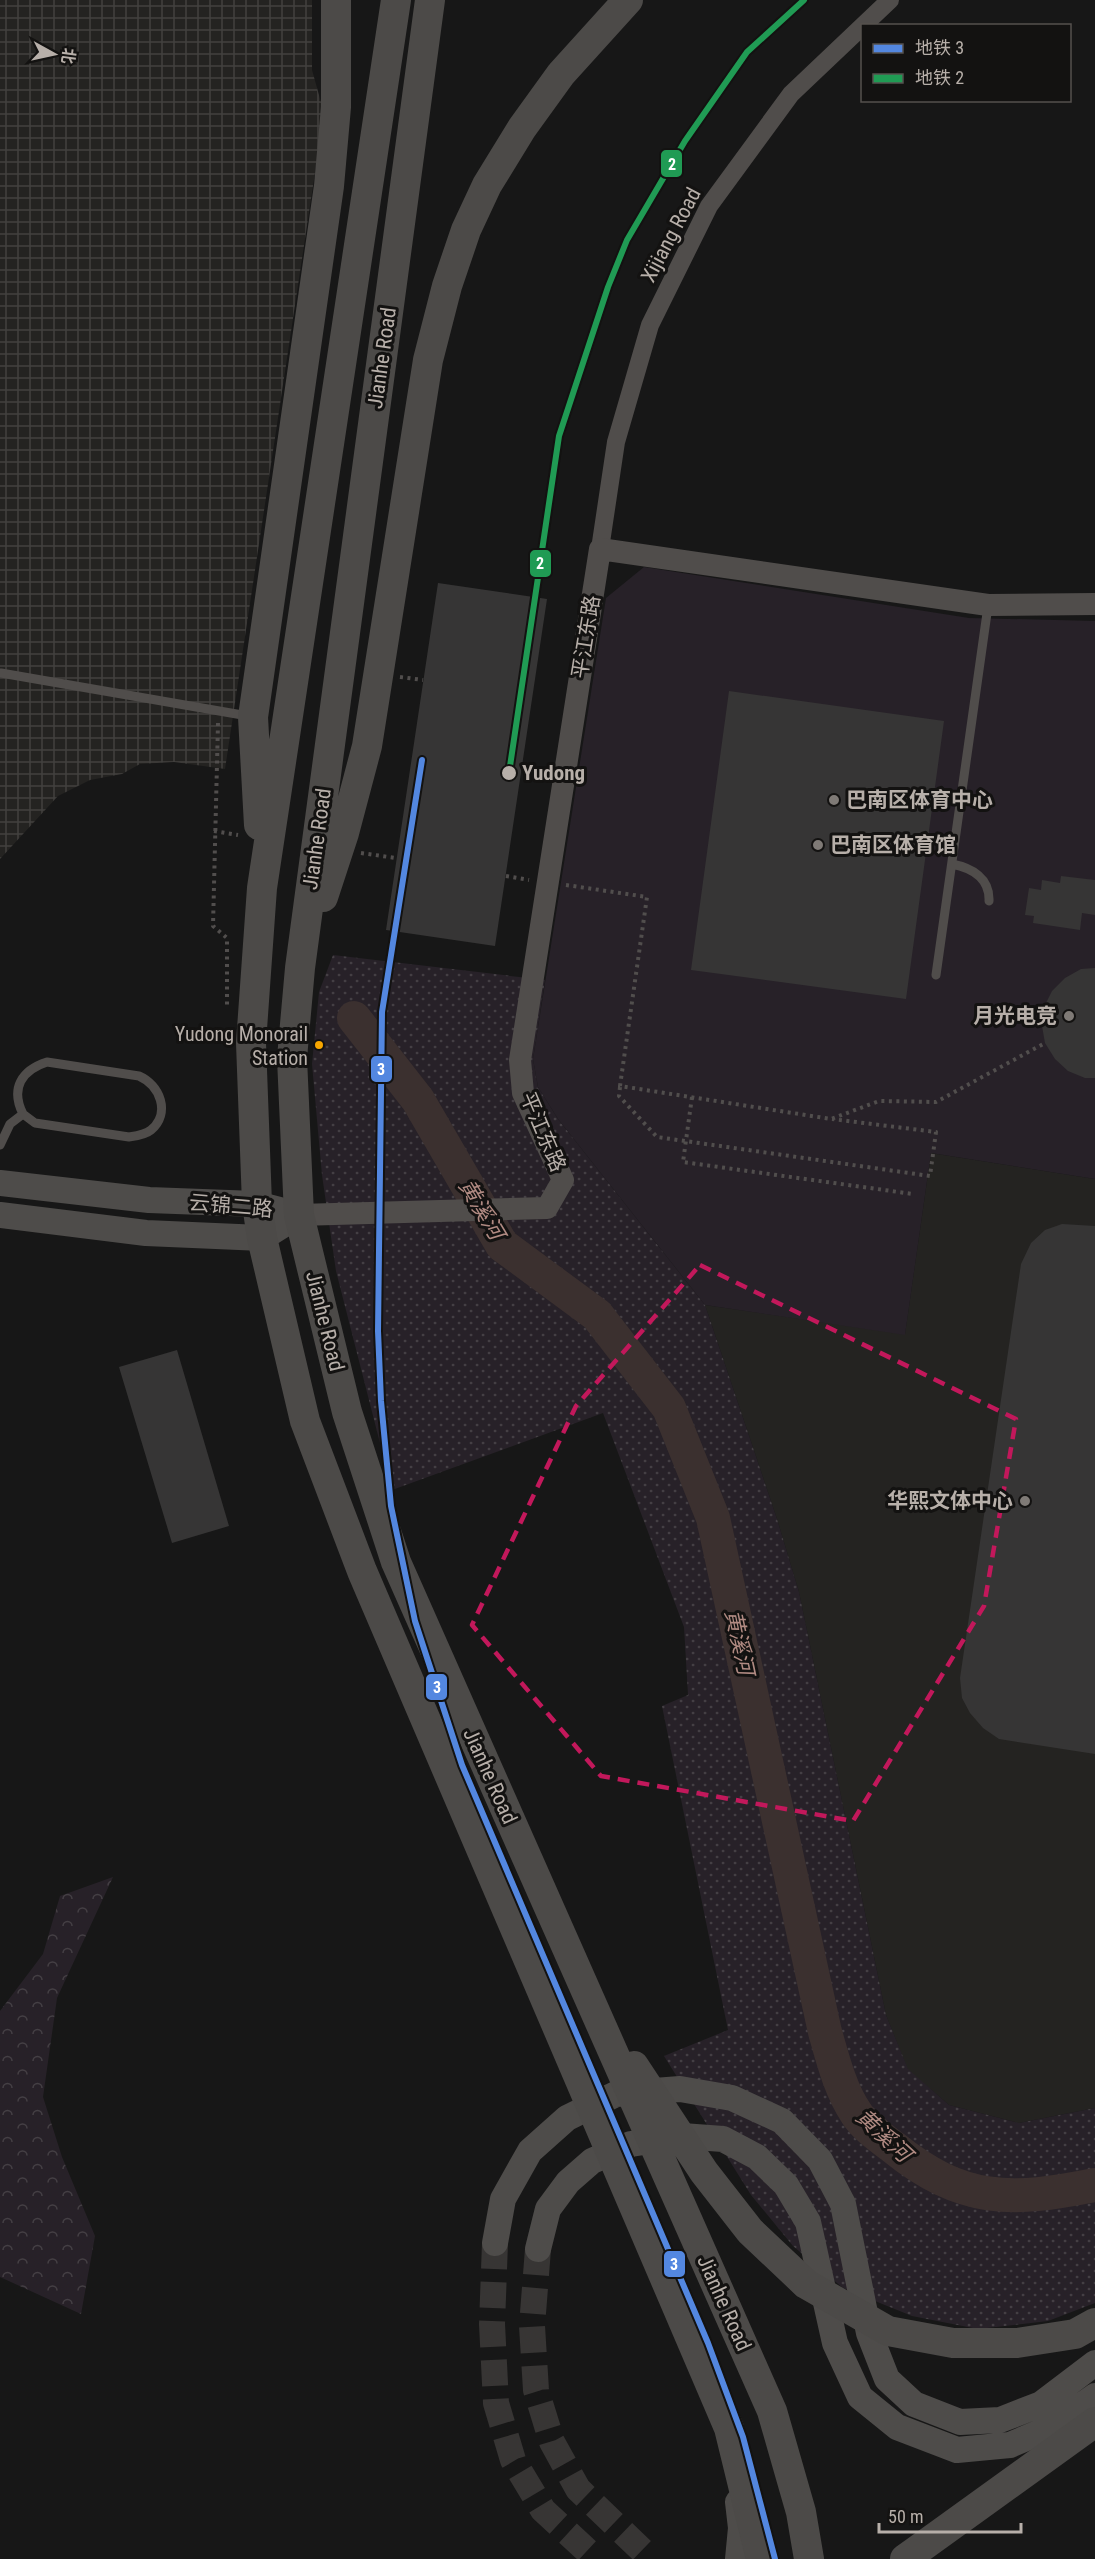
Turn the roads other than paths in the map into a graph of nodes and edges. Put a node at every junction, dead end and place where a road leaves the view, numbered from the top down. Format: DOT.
graph roads {
  1 [pos="336,0"];
  2 [pos="396,0"];
  3 [pos="430,0"];
  4 [pos="628,0"];
  5 [pos="890,0"];
  6 [pos="865,24"];
  7 [pos="861,28"];
  8 [pos="600,549"];
  9 [pos="1095,604"];
  10 [pos="988,605"];
  11 [pos="1,673"];
  12 [pos="253,717"];
  13 [pos="952,864"];
  14 [pos="262,888"];
  15 [pos="989,901"];
  16 [pos="300,968"];
  17 [pos="936,975"];
  18 [pos="23,1114"];
  19 [pos="0,1145"];
  20 [pos="0,1183"];
  21 [pos="257,1204"];
  22 [pos="0,1215"];
  23 [pos="299,1215"];
  24 [pos="262,1238"];
  25 [pos="588,1996"];
  26 [pos="495,2242"];
  27 [pos="538,2249"];
  28 [pos="1095,2323"];
  29 [pos="1095,2363"];
  30 [pos="1095,2397"];
  31 [pos="1095,2422"];
  32 [pos="729,2428"];
  33 [pos="738,2559"];
  34 [pos="761,2559"];
  35 [pos="809,2559"];
  36 [pos="905,2559"];
  1 -- 12 [label="highway"];
  2 -- 14 [label="highway, Jianhe Road"];
  3 -- 16 [label="highway, Jianhe Road"];
  4 -- 16 [label="highway"];
  5 -- 6 [label="street, Xijiang Road"];
  7 -- 8 [label="street, Xijiang Road"];
  8 -- 10 [label="street"];
  8 -- 23 [label="street, 平江东路"];
  9 -- 10 [label="street"];
  10 -- 13 [label="lane"];
  11 -- 12 [label="lane"];
  12 -- 14 [label="highway"];
  13 -- 15 [label="lane"];
  13 -- 17 [label="lane"];
  14 -- 21 [label="highway, Jianhe Road"];
  16 -- 23 [label="highway, Jianhe Road"];
  18 -- 18 [label="lane"];
  18 -- 19 [label="lane"];
  20 -- 21 [label="main road, 云锦二路"];
  21 -- 23 [label="main road, 云锦二路"];
  21 -- 24 [label="highway, Jianhe Road"];
  22 -- 24 [label="main road, 云锦二路"];
  23 -- 24 [label="main road, 云锦二路"];
  23 -- 25 [label="highway, Jianhe Road"];
  24 -- 32 [label="highway, Jianhe Road"];
  25 -- 28 [label="highway"];
  25 -- 35 [label="highway, Jianhe Road"];
  26 -- 29 [label="main road"];
  27 -- 30 [label="main road"];
  31 -- 36 [label="highway"];
  32 -- 33 [label="main road"];
  32 -- 34 [label="highway, Jianhe Road"];
}
